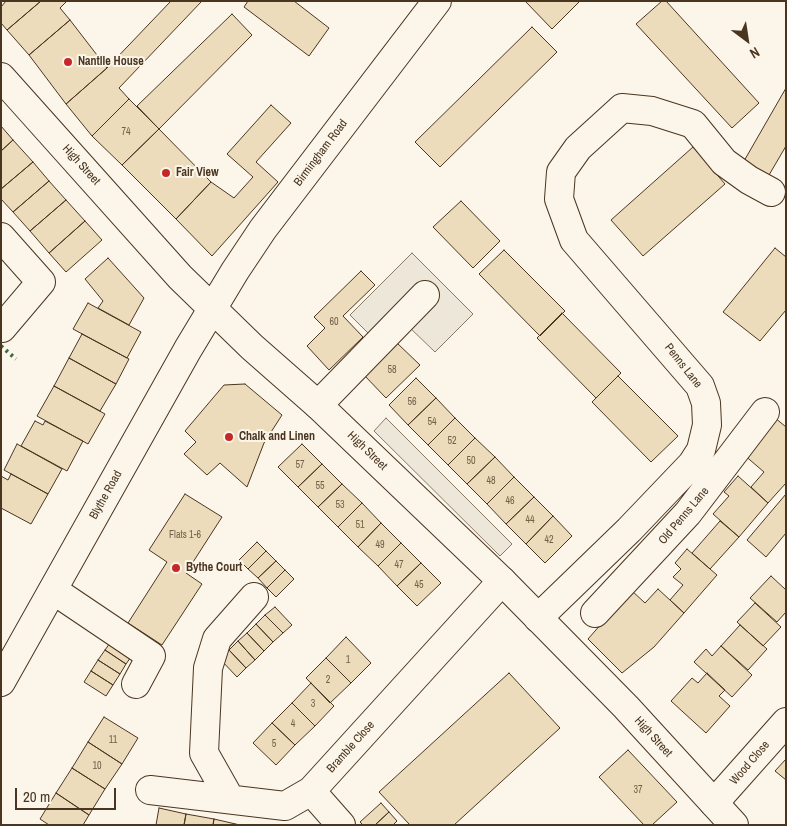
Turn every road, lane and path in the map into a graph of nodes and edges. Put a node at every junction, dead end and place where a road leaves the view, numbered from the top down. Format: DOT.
graph roads {
  1 [pos="437,1"];
  2 [pos="1,77"];
  3 [pos="771,192"];
  4 [pos="1,237"];
  5 [pos="425,295"];
  6 [pos="212,309"];
  7 [pos="2,328"];
  8 [pos="318,405"];
  9 [pos="765,412"];
  10 [pos="629,530"];
  11 [pos="653,552"];
  12 [pos="502,581"];
  13 [pos="52,590"];
  14 [pos="254,597"];
  15 [pos="595,613"];
  16 [pos="538,618"];
  17 [pos="1,682"];
  18 [pos="136,684"];
  19 [pos="786,722"];
  20 [pos="150,790"];
  21 [pos="311,791"];
  22 [pos="230,799"];
  23 [pos="724,818"];
  24 [pos="341,825"];
  1 -- 6 [label="main road, Birmingham Road"];
  2 -- 6 [label="main road, High Street"];
  3 -- 10 [label="main road, Penns Lane"];
  4 -- 7 [label="main road"];
  5 -- 8 [label="main road"];
  6 -- 8 [label="main road, High Street"];
  6 -- 13 [label="main road, Blythe Road"];
  8 -- 12 [label="main road, High Street"];
  9 -- 11 [label="main road, Old Penns Lane"];
  10 -- 11 [label="main road"];
  10 -- 16 [label="main road, Penns Lane"];
  11 -- 15 [label="main road, Old Penns Lane"];
  12 -- 16 [label="main road, High Street"];
  12 -- 21 [label="main road, Bramble Close"];
  13 -- 17 [label="main road, Blythe Road"];
  13 -- 18 [label="main road"];
  14 -- 22 [label="main road"];
  16 -- 23 [label="main road, High Street"];
  19 -- 23 [label="main road, Wood Close"];
  20 -- 22 [label="main road, Bramble Close"];
  21 -- 22 [label="main road, Bramble Close"];
  21 -- 24 [label="main road"];
}
